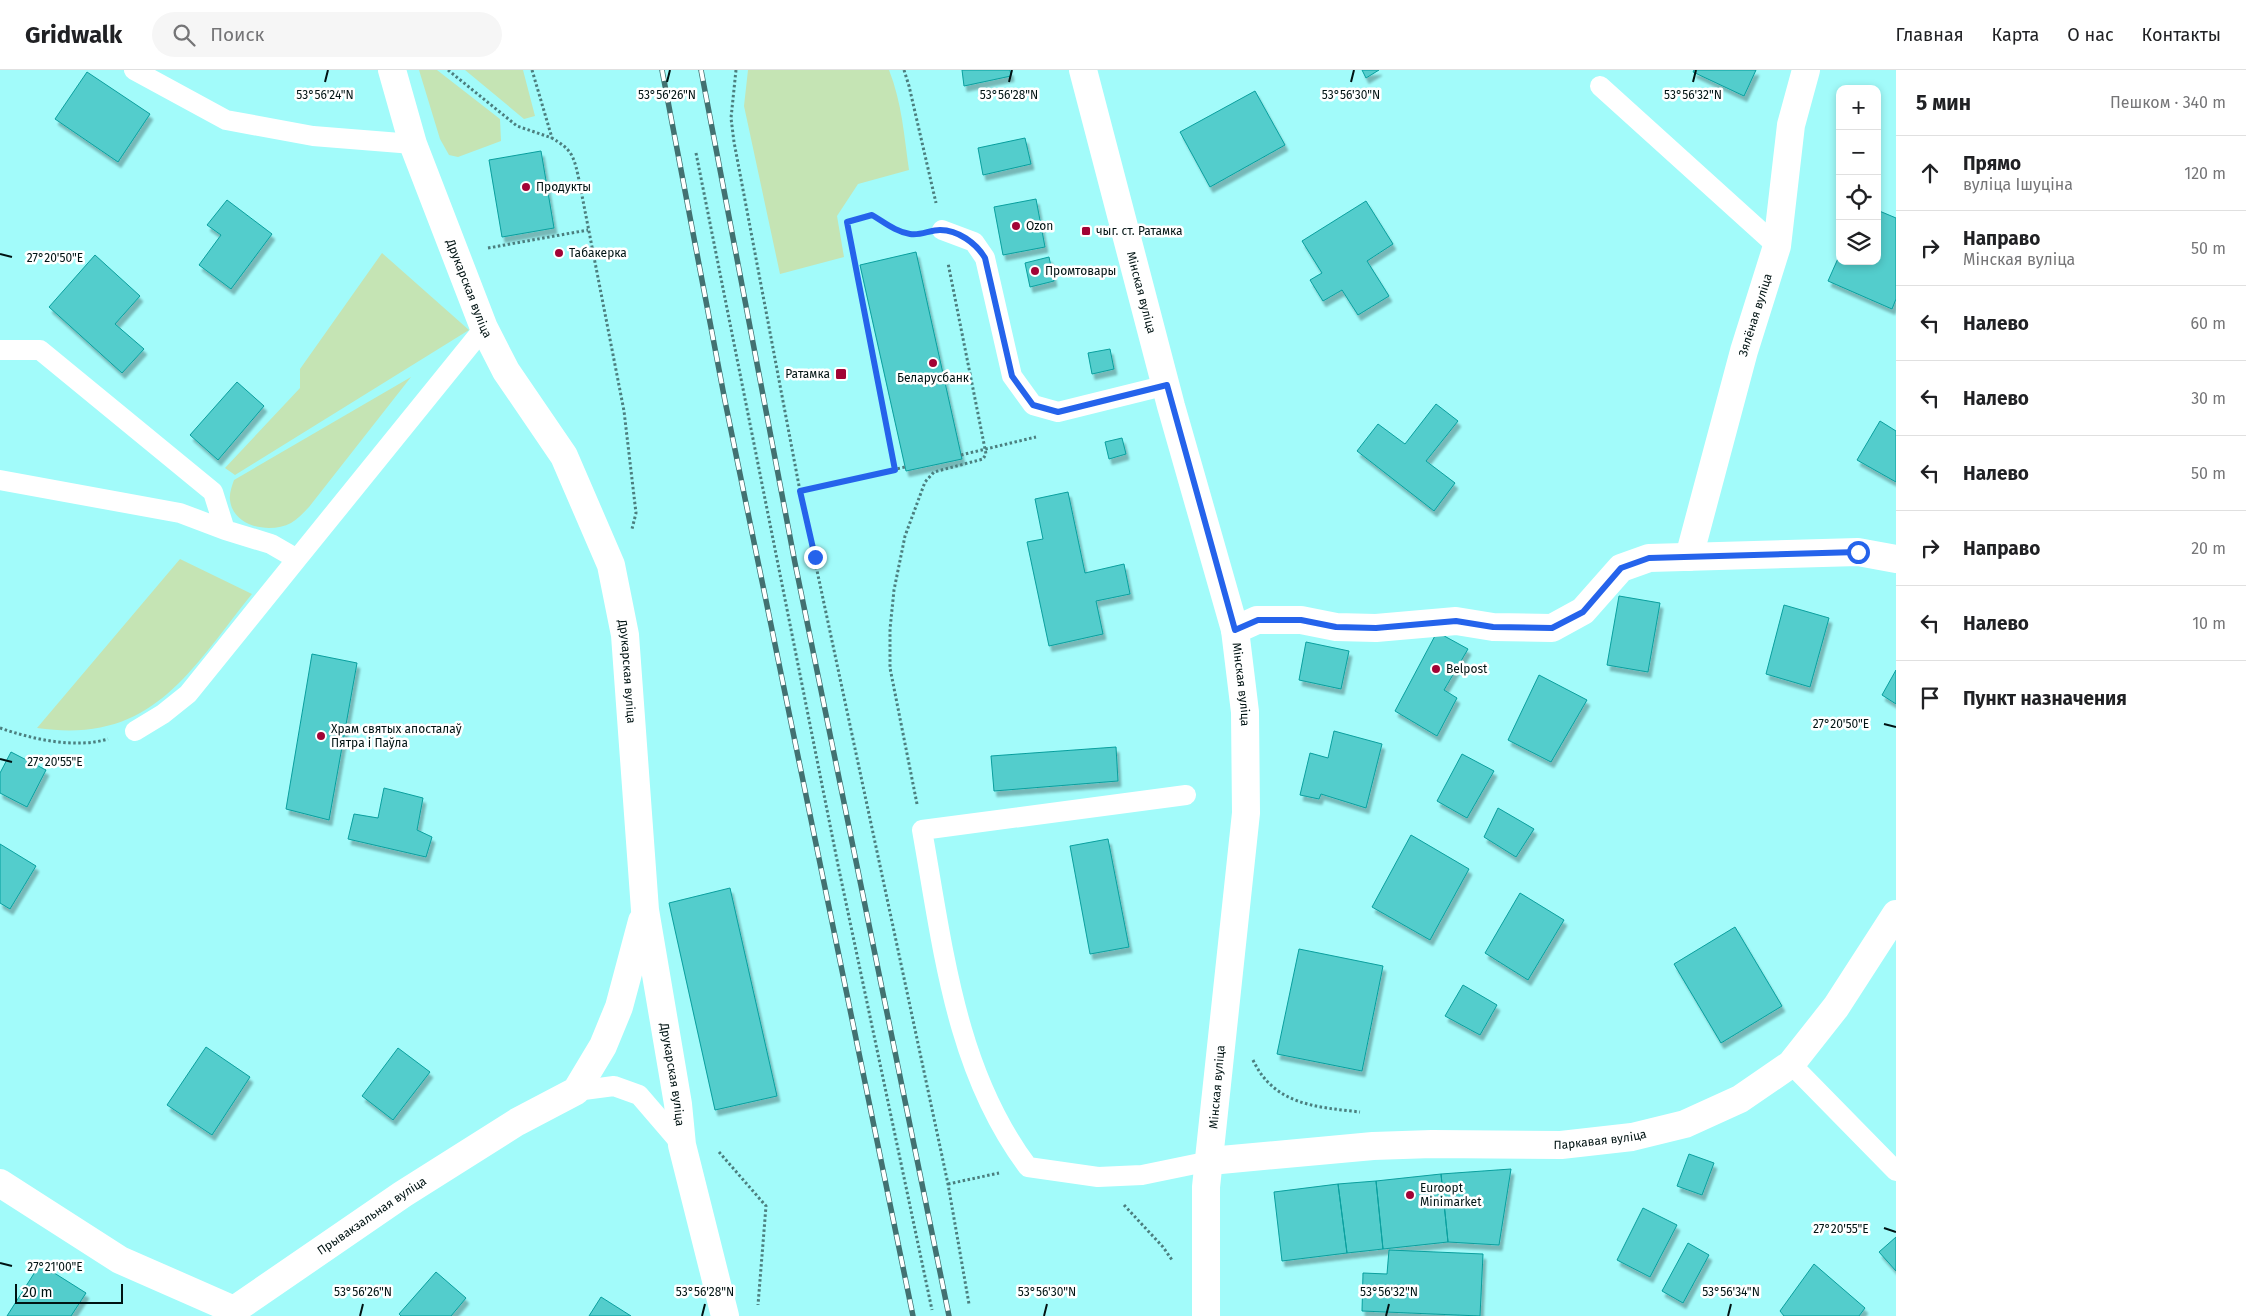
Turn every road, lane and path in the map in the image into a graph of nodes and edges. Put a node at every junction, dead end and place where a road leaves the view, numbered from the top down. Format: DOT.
graph roads {
  1 [pos="134,70"];
  2 [pos="392,70"];
  3 [pos="448,70"];
  4 [pos="532,70"];
  5 [pos="736,70"];
  6 [pos="1083,70"];
  7 [pos="1806,70"];
  8 [pos="1600,86"];
  9 [pos="552,138"];
  10 [pos="414,144"];
  11 [pos="696,153"];
  12 [pos="588,230"];
  13 [pos="942,230"];
  14 [pos="1777,246"];
  15 [pos="456,254"];
  16 [pos="484,328"];
  17 [pos="0,350"];
  18 [pos="1167,385"];
  19 [pos="961,455"];
  20 [pos="905,468"];
  21 [pos="895,470"];
  22 [pos="0,480"];
  23 [pos="800,491"];
  24 [pos="225,530"];
  25 [pos="1690,557"];
  26 [pos="297,559"];
  27 [pos="1896,559"];
  28 [pos="611,565"];
  29 [pos="1235,630"];
  30 [pos="0,728"];
  31 [pos="135,731"];
  32 [pos="1186,795"];
  33 [pos="922,830"];
  34 [pos="645,910"];
  35 [pos="1896,914"];
  36 [pos="1250,1052"];
  37 [pos="1791,1064"];
  38 [pos="576,1091"];
  39 [pos="1366,1113"];
  40 [pos="682,1145"];
  41 [pos="716,1148"];
  42 [pos="1210,1161"];
  43 [pos="1028,1167"];
  44 [pos="1896,1171"];
  45 [pos="1098,1177"];
  46 [pos="0,1183"];
  47 [pos="948,1184"];
  48 [pos="1178,1268"];
  49 [pos="970,1304"];
  50 [pos="758,1307"];
  51 [pos="932,1310"];
  52 [pos="231,1313"];
  53 [pos="725,1316"];
  54 [pos="1206,1316"];
  1 -- 10 [label="lane"];
  2 -- 10 [label="street, Друкарская вуліца"];
  3 -- 9 [label="path"];
  4 -- 9 [label="path"];
  5 -- 23 [label="path"];
  6 -- 18 [label="street, Мінская вуліца"];
  7 -- 14 [label="street, Зялёная вуліца"];
  8 -- 14 [label="lane"];
  9 -- 12 [label="path"];
  10 -- 15 [label="street, Друкарская вуліца"];
  11 -- 51 [label="path"];
  12 -- 15 [label="path"];
  12 -- 28 [label="path"];
  13 -- 18 [label="lane"];
  13 -- 21 [label="path"];
  14 -- 25 [label="street, Зялёная вуліца"];
  15 -- 16 [label="street, Друкарская вуліца"];
  16 -- 26 [label="lane"];
  16 -- 28 [label="street, Друкарская вуліца"];
  17 -- 24 [label="lane"];
  18 -- 29 [label="street, Мінская вуліца"];
  19 -- 33 [label="path"];
  20 -- 21 [label="path"];
  21 -- 23 [label="path"];
  22 -- 24 [label="lane"];
  23 -- 47 [label="path"];
  24 -- 26 [label="lane"];
  25 -- 27 [label="street"];
  25 -- 29 [label="street"];
  26 -- 31 [label="lane"];
  28 -- 34 [label="street, Друкарская вуліца"];
  29 -- 42 [label="street, Мінская вуліца"];
  30 -- 31 [label="path"];
  32 -- 33 [label="lane"];
  33 -- 43 [label="lane"];
  34 -- 38 [label="street"];
  34 -- 40 [label="street, Друкарская вуліца"];
  35 -- 37 [label="street, Паркавая вуліца"];
  36 -- 39 [label="path"];
  37 -- 42 [label="street, Паркавая вуліца"];
  37 -- 44 [label="lane"];
  38 -- 40 [label="lane"];
  38 -- 52 [label="street, Прывакзальная вуліца"];
  40 -- 53 [label="street, Друкарская вуліца"];
  41 -- 50 [label="path"];
  42 -- 45 [label="lane"];
  42 -- 54 [label="street, Мінская вуліца"];
  43 -- 45 [label="lane"];
  43 -- 47 [label="path"];
  45 -- 48 [label="path"];
  46 -- 52 [label="street, Прывакзальная вуліца"];
  47 -- 49 [label="path"];
}
